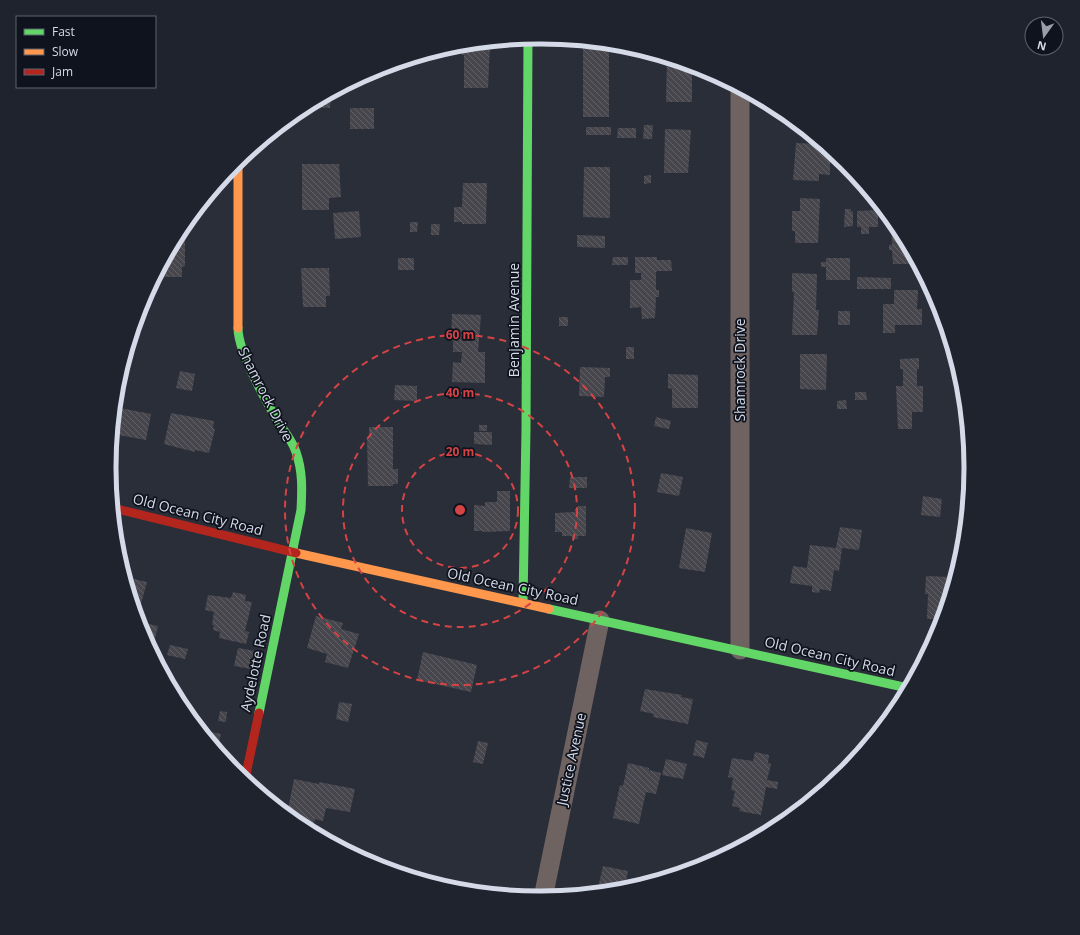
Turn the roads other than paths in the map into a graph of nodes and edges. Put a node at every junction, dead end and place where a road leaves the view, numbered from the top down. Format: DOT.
graph roads {
  1 [pos="528,44"];
  2 [pos="740,95"];
  3 [pos="238,171"];
  4 [pos="119,509"];
  5 [pos="293,552"];
  6 [pos="523,602"];
  7 [pos="600,620"];
  8 [pos="740,650"];
  9 [pos="902,687"];
  10 [pos="247,772"];
  11 [pos="544,891"];
  1 -- 6 [label="street, Benjamin Avenue"];
  2 -- 8 [label="street, Shamrock Drive"];
  3 -- 5 [label="street, Shamrock Drive"];
  4 -- 5 [label="street, Old Ocean City Road"];
  5 -- 6 [label="street, Old Ocean City Road"];
  5 -- 10 [label="street, Aydelotte Road"];
  6 -- 7 [label="street, Old Ocean City Road"];
  7 -- 8 [label="street, Old Ocean City Road"];
  7 -- 11 [label="street, Justice Avenue"];
  8 -- 9 [label="street, Old Ocean City Road"];
}
